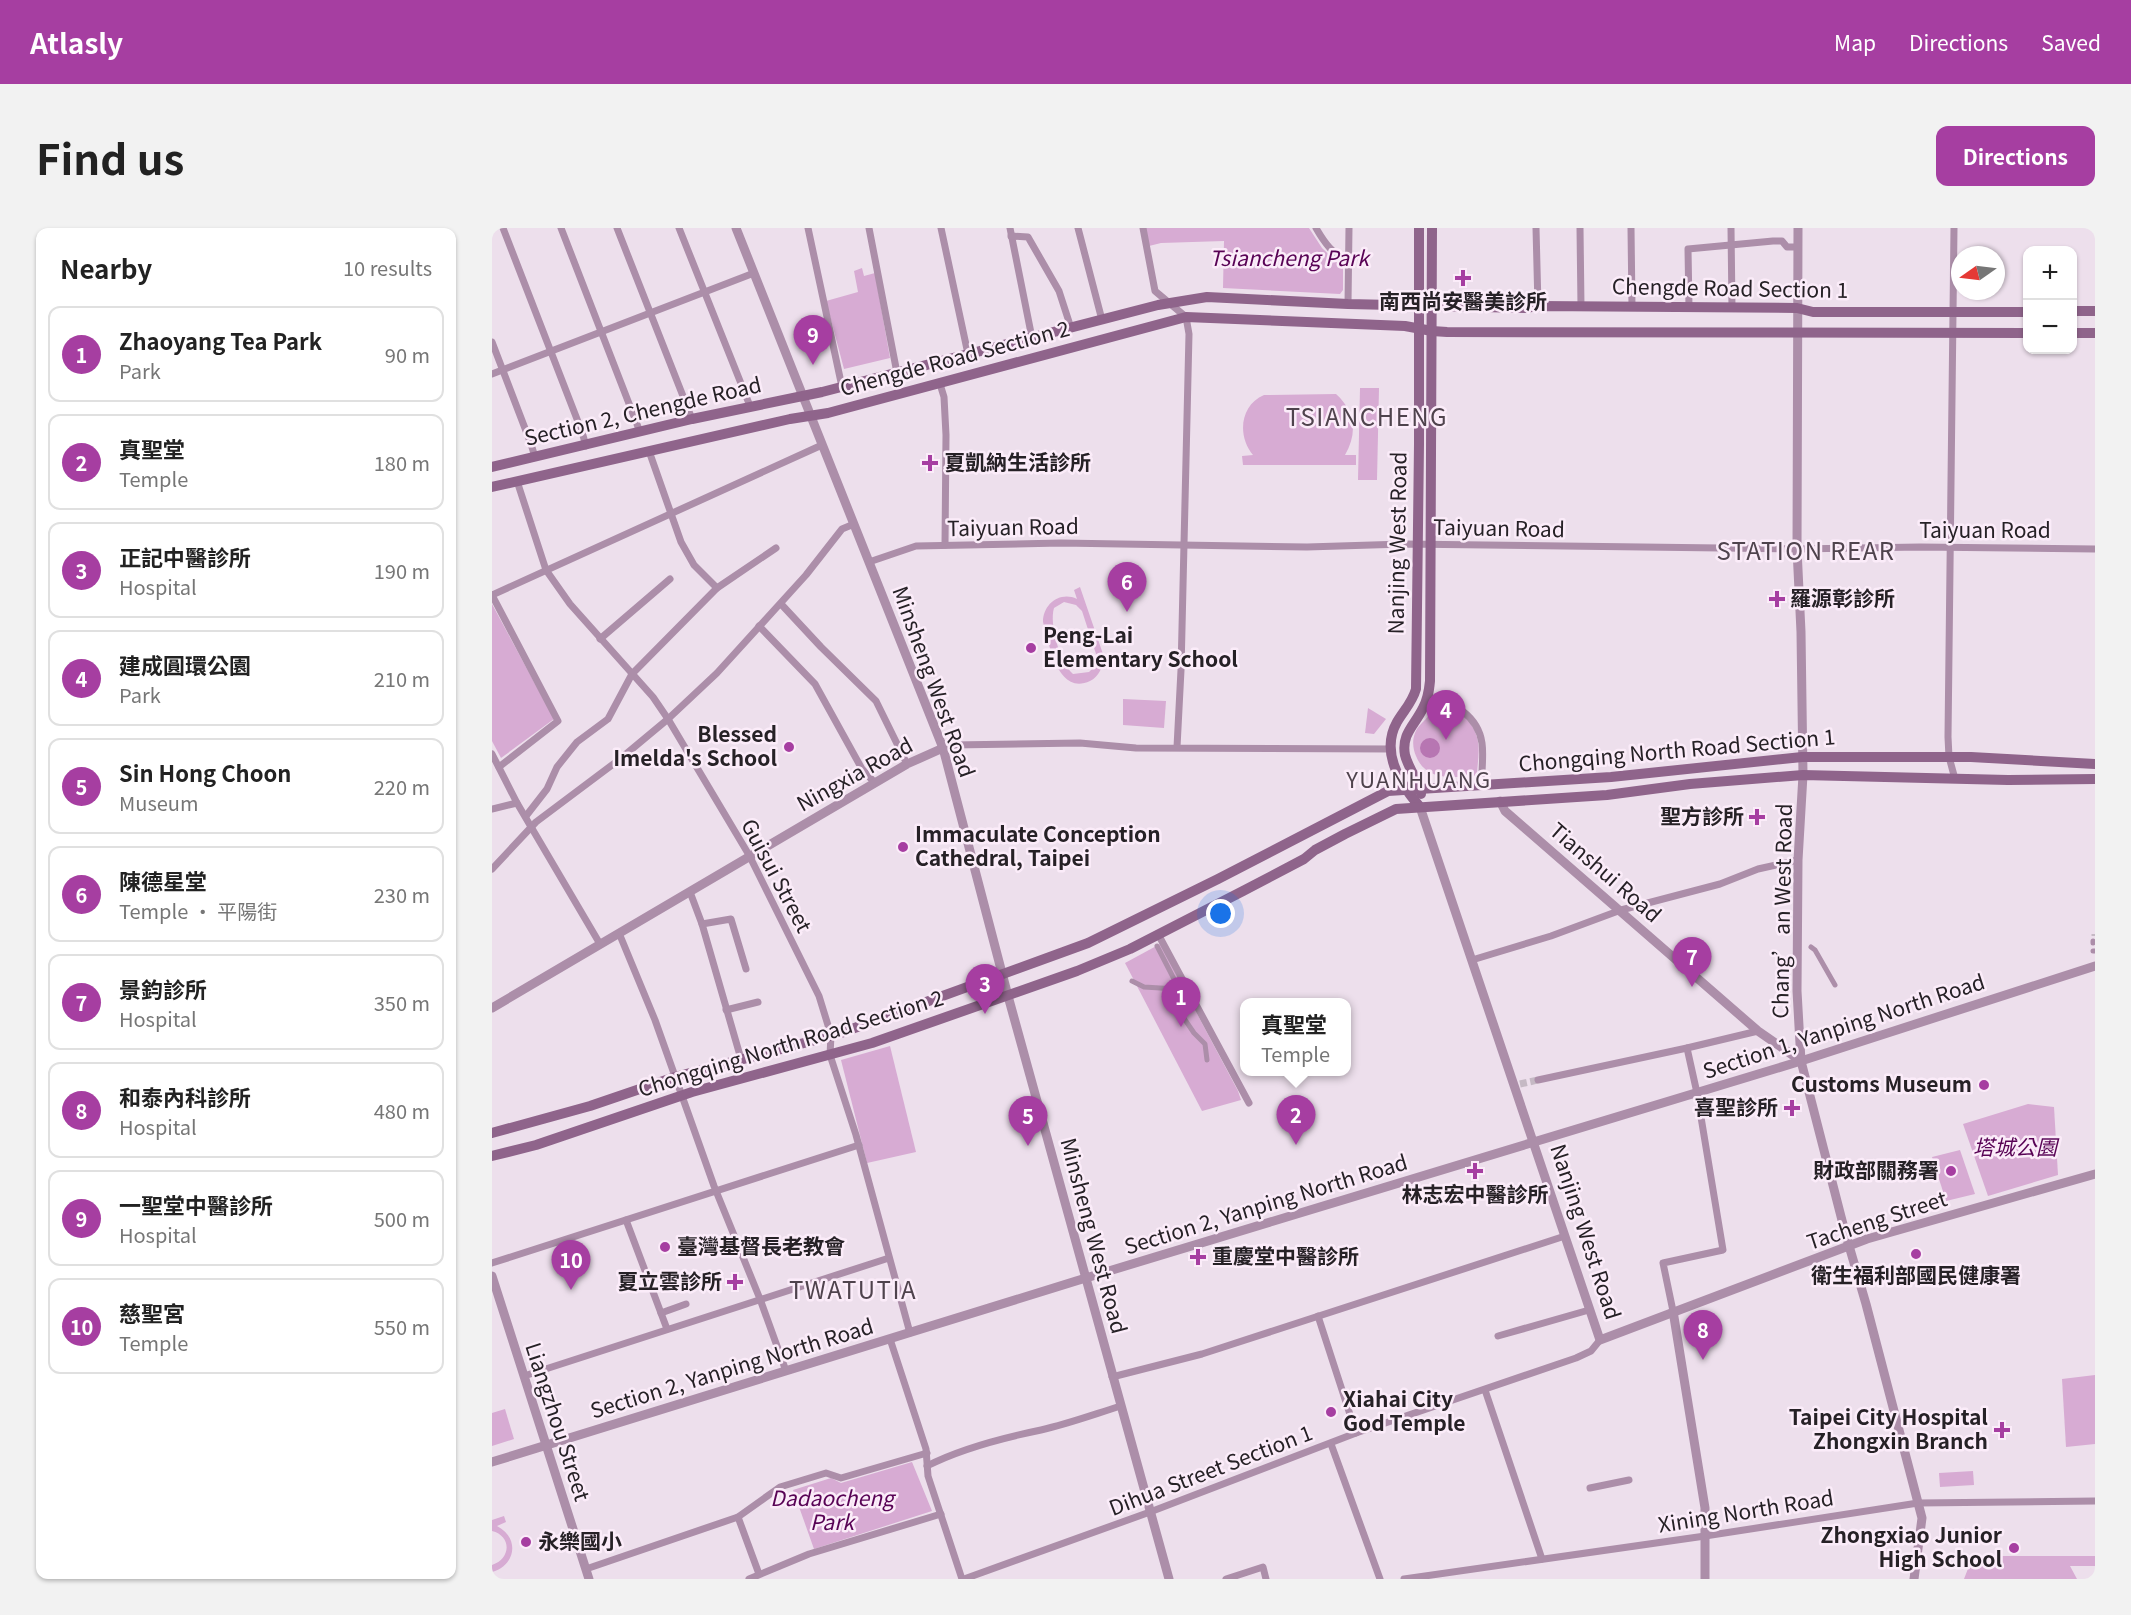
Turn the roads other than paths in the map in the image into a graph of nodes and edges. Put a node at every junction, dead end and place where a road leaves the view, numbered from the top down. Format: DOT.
graph roads {
  1 [pos="503,228"];
  2 [pos="561,228"];
  3 [pos="617,228"];
  4 [pos="679,228"];
  5 [pos="735,228"];
  6 [pos="808,228"];
  7 [pos="869,228"];
  8 [pos="941,228"];
  9 [pos="1078,228"];
  10 [pos="1143,228"];
  11 [pos="1316,228"];
  12 [pos="1349,228"];
  13 [pos="1419,228"];
  14 [pos="1432,228"];
  15 [pos="1536,228"];
  16 [pos="1580,228"];
  17 [pos="1631,228"];
  18 [pos="1731,228"];
  19 [pos="1798,228"];
  20 [pos="1954,228"];
  21 [pos="1010,232"];
  22 [pos="1732,245"];
  23 [pos="1797,247"];
  24 [pos="1349,262"];
  25 [pos="753,273"];
  26 [pos="705,292"];
  27 [pos="1169,302"];
  28 [pos="1348,304"];
  29 [pos="1538,306"];
  30 [pos="1581,306"];
  31 [pos="1632,306"];
  32 [pos="1419,307"];
  33 [pos="1432,307"];
  34 [pos="1689,307"];
  35 [pos="1732,308"];
  36 [pos="1797,308"];
  37 [pos="2077,311"];
  38 [pos="2095,311"];
  39 [pos="1953,312"];
  40 [pos="2023,312"];
  41 [pos="650,313"];
  42 [pos="1186,317"];
  43 [pos="1102,320"];
  44 [pos="1071,328"];
  45 [pos="1419,328"];
  46 [pos="602,331"];
  47 [pos="1432,331"];
  48 [pos="1797,332"];
  49 [pos="1954,332"];
  50 [pos="2023,333"];
  51 [pos="2077,333"];
  52 [pos="2095,333"];
  53 [pos="1032,338"];
  54 [pos="492,342"];
  55 [pos="551,351"];
  56 [pos="968,354"];
  57 [pos="503,370"];
  58 [pos="897,373"];
  59 [pos="492,374"];
  60 [pos="940,384"];
  61 [pos="842,387"];
  62 [pos="802,395"];
  63 [pos="750,406"];
  64 [pos="811,416"];
  65 [pos="692,419"];
  66 [pos="640,432"];
  67 [pos="822,445"];
  68 [pos="586,446"];
  69 [pos="649,451"];
  70 [pos="535,458"];
  71 [pos="492,467"];
  72 [pos="517,481"];
  73 [pos="492,487"];
  74 [pos="671,514"];
  75 [pos="854,524"];
  76 [pos="1417,544"];
  77 [pos="945,545"];
  78 [pos="1183,545"];
  79 [pos="1430,545"];
  80 [pos="776,548"];
  81 [pos="1949,548"];
  82 [pos="1797,549"];
  83 [pos="2095,549"];
  84 [pos="869,562"];
  85 [pos="546,570"];
  86 [pos="670,579"];
  87 [pos="717,588"];
  88 [pos="492,595"];
  89 [pos="780,604"];
  90 [pos="759,626"];
  91 [pos="600,639"];
  92 [pos="632,674"];
  93 [pos="1428,697"];
  94 [pos="668,718"];
  95 [pos="1177,747"];
  96 [pos="943,748"];
  97 [pos="1391,749"];
  98 [pos="492,754"];
  99 [pos="1802,757"];
  100 [pos="1949,757"];
  101 [pos="907,764"];
  102 [pos="2095,764"];
  103 [pos="499,767"];
  104 [pos="1803,775"];
  105 [pos="2095,778"];
  106 [pos="1955,779"];
  107 [pos="875,783"];
  108 [pos="1482,786"];
  109 [pos="1421,789"];
  110 [pos="1405,790"];
  111 [pos="1500,801"];
  112 [pos="518,803"];
  113 [pos="1420,807"];
  114 [pos="492,809"];
  115 [pos="526,816"];
  116 [pos="532,826"];
  117 [pos="749,855"];
  118 [pos="1798,860"];
  119 [pos="492,869"];
  120 [pos="690,892"];
  121 [pos="1621,910"];
  122 [pos="702,924"];
  123 [pos="619,933"];
  124 [pos="1158,934"];
  125 [pos="600,944"];
  126 [pos="1157,946"];
  127 [pos="1811,947"];
  128 [pos="1472,960"];
  129 [pos="2095,966"];
  130 [pos="746,969"];
  131 [pos="1002,974"];
  132 [pos="1132,981"];
  133 [pos="1835,985"];
  134 [pos="1176,989"];
  135 [pos="1008,996"];
  136 [pos="758,1002"];
  137 [pos="492,1008"];
  138 [pos="726,1010"];
  139 [pos="1758,1031"];
  140 [pos="831,1035"];
  141 [pos="1687,1048"];
  142 [pos="830,1055"];
  143 [pos="741,1059"];
  144 [pos="1207,1060"];
  145 [pos="1801,1061"];
  146 [pos="675,1077"];
  147 [pos="1538,1080"];
  148 [pos="1697,1093"];
  149 [pos="681,1095"];
  150 [pos="1249,1103"];
  151 [pos="492,1133"];
  152 [pos="1534,1142"];
  153 [pos="859,1145"];
  154 [pos="492,1156"];
  155 [pos="2095,1174"];
  156 [pos="716,1191"];
  157 [pos="626,1220"];
  158 [pos="1565,1236"];
  159 [pos="1849,1247"];
  160 [pos="890,1258"];
  161 [pos="492,1263"];
  162 [pos="492,1276"];
  163 [pos="1086,1278"];
  164 [pos="760,1299"];
  165 [pos="686,1304"];
  166 [pos="1589,1310"];
  167 [pos="1673,1311"];
  168 [pos="661,1312"];
  169 [pos="1317,1316"];
  170 [pos="668,1329"];
  171 [pos="910,1333"];
  172 [pos="1498,1336"];
  173 [pos="890,1339"];
  174 [pos="1600,1340"];
  175 [pos="786,1371"];
  176 [pos="524,1377"];
  177 [pos="1113,1377"];
  178 [pos="1485,1390"];
  179 [pos="1121,1406"];
  180 [pos="1356,1433"];
  181 [pos="1331,1444"];
  182 [pos="545,1446"];
  183 [pos="927,1453"];
  184 [pos="492,1462"];
  185 [pos="927,1466"];
  186 [pos="1629,1480"];
  187 [pos="1590,1488"];
  188 [pos="2095,1501"];
  189 [pos="1918,1503"];
  190 [pos="1150,1512"];
  191 [pos="940,1514"];
  192 [pos="738,1517"];
  193 [pos="1705,1536"];
  194 [pos="1542,1559"];
  195 [pos="588,1574"];
  196 [pos="759,1575"];
  197 [pos="749,1579"];
  198 [pos="963,1579"];
  199 [pos="1169,1579"];
  200 [pos="1226,1579"];
  201 [pos="1266,1579"];
  202 [pos="1380,1579"];
  203 [pos="1404,1579"];
  204 [pos="1705,1579"];
  205 [pos="1914,1579"];
  1 -- 55 [label="street"];
  2 -- 46 [label="street"];
  3 -- 41 [label="street"];
  4 -- 26 [label="street"];
  5 -- 25 [label="street, Minsheng West Road"];
  6 -- 61 [label="street"];
  7 -- 58 [label="street"];
  8 -- 56 [label="street"];
  9 -- 43 [label="street"];
  10 -- 27 [label="street"];
  11 -- 24 [label="street"];
  12 -- 24 [label="street"];
  13 -- 32 [label="main road, Nanjing West Road"];
  14 -- 33 [label="main road, Nanjing West Road"];
  15 -- 29 [label="street"];
  16 -- 30 [label="street"];
  17 -- 31 [label="street"];
  18 -- 22 [label="street"];
  19 -- 23 [label="street, Chang’an West Road"];
  20 -- 39 [label="street"];
  21 -- 44 [label="street"];
  21 -- 53 [label="street"];
  22 -- 23 [label="street"];
  22 -- 34 [label="street"];
  22 -- 35 [label="street"];
  23 -- 36 [label="street, Chang’an West Road"];
  24 -- 28 [label="street"];
  25 -- 26 [label="street"];
  25 -- 62 [label="street, Minsheng West Road"];
  26 -- 41 [label="street"];
  26 -- 63 [label="street"];
  27 -- 28 [label="main road, Chengde Road Section 2"];
  27 -- 42 [label="street"];
  27 -- 43 [label="main road, Chengde Road Section 2"];
  28 -- 32 [label="main road, Chengde Road Section 2"];
  29 -- 30 [label="main road, Chengde Road Section 1"];
  29 -- 33 [label="main road, Chengde Road Section 1"];
  30 -- 31 [label="main road, Chengde Road Section 1"];
  31 -- 34 [label="main road, Chengde Road Section 1"];
  32 -- 33 [label="main road, Chengde Road Section 2"];
  32 -- 45 [label="main road, Nanjing West Road"];
  33 -- 47 [label="main road, Nanjing West Road"];
  34 -- 35 [label="main road, Chengde Road Section 1"];
  35 -- 36 [label="main road, Chengde Road Section 1"];
  36 -- 39 [label="main road, Chengde Road Section 1"];
  36 -- 48 [label="street, Chang’an West Road"];
  37 -- 38 [label="main road"];
  39 -- 40 [label="main road, Chengde Road Section 1"];
  39 -- 49 [label="street"];
  41 -- 46 [label="street"];
  41 -- 65 [label="street"];
  42 -- 45 [label="main road, Chengde Road Section 2"];
  42 -- 60 [label="main road, Chengde Road Section 2"];
  42 -- 78 [label="street"];
  43 -- 44 [label="main road, Chengde Road Section 2"];
  44 -- 53 [label="main road, Chengde Road Section 2"];
  45 -- 47 [label="main road, Chengde Road Section 2"];
  45 -- 76 [label="main road, Nanjing West Road"];
  46 -- 55 [label="street"];
  46 -- 66 [label="street"];
  47 -- 48 [label="main road, Chengde Road Section 1"];
  47 -- 79 [label="main road, Nanjing West Road"];
  48 -- 49 [label="main road, Chengde Road Section 1"];
  48 -- 82 [label="street, Chang’an West Road"];
  49 -- 50 [label="main road, Chengde Road Section 1"];
  49 -- 81 [label="street"];
  51 -- 52 [label="main road"];
  53 -- 56 [label="main road, Chengde Road Section 2"];
  54 -- 57 [label="street"];
  55 -- 57 [label="street"];
  55 -- 68 [label="street"];
  56 -- 58 [label="main road, Chengde Road Section 2"];
  57 -- 59 [label="street"];
  57 -- 70 [label="street"];
  58 -- 61 [label="main road, Chengde Road Section 2"];
  60 -- 64 [label="main road, Chengde Road Section 2"];
  60 -- 77 [label="street"];
  61 -- 62 [label="main road, Chengde Road Section 2"];
  62 -- 63 [label="main road, Section 2, Chengde Road"];
  62 -- 64 [label="street, Minsheng West Road"];
  63 -- 65 [label="main road, Section 2, Chengde Road"];
  64 -- 67 [label="street, Minsheng West Road"];
  64 -- 69 [label="main road, Chengde Road Section 2"];
  65 -- 66 [label="main road, Section 2, Chengde Road"];
  66 -- 68 [label="main road, Section 2, Chengde Road"];
  67 -- 74 [label="street"];
  67 -- 75 [label="street, Minsheng West Road"];
  68 -- 70 [label="main road, Section 2, Chengde Road"];
  69 -- 72 [label="main road, Chengde Road Section 2"];
  69 -- 74 [label="street"];
  70 -- 71 [label="main road, Section 2, Chengde Road"];
  72 -- 73 [label="main road, Chengde Road Section 2"];
  72 -- 85 [label="street, Guisui Street"];
  74 -- 85 [label="street"];
  74 -- 87 [label="street"];
  75 -- 84 [label="street, Minsheng West Road"];
  75 -- 89 [label="street"];
  76 -- 78 [label="street, Taiyuan Road"];
  76 -- 79 [label="street, Taiyuan Road"];
  76 -- 97 [label="main road, Nanjing West Road"];
  77 -- 78 [label="street, Taiyuan Road"];
  77 -- 84 [label="street, Taiyuan Road"];
  78 -- 95 [label="street"];
  79 -- 82 [label="street, Taiyuan Road"];
  79 -- 93 [label="main road, Nanjing West Road"];
  80 -- 87 [label="street"];
  81 -- 82 [label="street, Taiyuan Road"];
  81 -- 83 [label="street, Taiyuan Road"];
  81 -- 100 [label="street"];
  82 -- 99 [label="street, Chang’an West Road"];
  84 -- 96 [label="street, Minsheng West Road"];
  85 -- 88 [label="street"];
  85 -- 91 [label="street, Guisui Street"];
  86 -- 91 [label="street"];
  87 -- 92 [label="street"];
  88 -- 103 [label="street"];
  89 -- 90 [label="street"];
  89 -- 101 [label="street"];
  90 -- 94 [label="street"];
  90 -- 107 [label="street"];
  91 -- 92 [label="street, Guisui Street"];
  92 -- 94 [label="street, Guisui Street"];
  92 -- 115 [label="street"];
  93 -- 108 [label="street"];
  93 -- 109 [label="main road, Nanjing West Road"];
  94 -- 116 [label="street"];
  94 -- 117 [label="street, Guisui Street"];
  95 -- 96 [label="street, Ningxia Road"];
  95 -- 97 [label="street, Ningxia Road"];
  96 -- 101 [label="street, Ningxia Road"];
  96 -- 131 [label="street, Minsheng West Road"];
  97 -- 110 [label="main road, Nanjing West Road"];
  98 -- 103 [label="street"];
  99 -- 100 [label="main road, Chongqing North Road Section 1"];
  99 -- 104 [label="street, Chang’an West Road"];
  99 -- 108 [label="main road, Chongqing North Road Section 1"];
  100 -- 102 [label="main road, Chongqing North Road Section 1"];
  100 -- 106 [label="street"];
  101 -- 107 [label="street, Ningxia Road"];
  103 -- 112 [label="street"];
  104 -- 106 [label="main road, Chongqing North Road Section 1"];
  104 -- 111 [label="main road, Chongqing North Road Section 1"];
  104 -- 118 [label="street, Chang’an West Road"];
  105 -- 106 [label="main road, Chongqing North Road Section 1"];
  107 -- 117 [label="street, Ningxia Road"];
  108 -- 109 [label="main road, Chongqing North Road Section 1"];
  109 -- 110 [label="main road, Chongqing North Road Section 1"];
  109 -- 113 [label="main road, Nanjing West Road"];
  110 -- 113 [label="main road, Nanjing West Road"];
  110 -- 131 [label="main road, Chongqing North Road Section 2"];
  111 -- 113 [label="main road, Chongqing North Road Section 1"];
  111 -- 121 [label="street, Tianshui Road"];
  112 -- 114 [label="street"];
  112 -- 115 [label="street"];
  113 -- 124 [label="main road, Chongqing North Road Section 2"];
  113 -- 128 [label="street, Nanjing West Road"];
  115 -- 116 [label="street"];
  116 -- 119 [label="street"];
  116 -- 125 [label="street"];
  117 -- 120 [label="street, Ningxia Road"];
  117 -- 140 [label="street, Guisui Street"];
  118 -- 121 [label="street"];
  118 -- 145 [label="street, Chang’an West Road"];
  120 -- 122 [label="street"];
  120 -- 123 [label="street, Ningxia Road"];
  121 -- 128 [label="street"];
  121 -- 139 [label="street, Tianshui Road"];
  122 -- 130 [label="street"];
  122 -- 138 [label="street"];
  123 -- 125 [label="street, Ningxia Road"];
  123 -- 146 [label="street"];
  124 -- 135 [label="main road, Chongqing North Road Section 2"];
  124 -- 150 [label="street"];
  125 -- 137 [label="street, Ningxia Road"];
  126 -- 134 [label="street"];
  127 -- 133 [label="street"];
  128 -- 152 [label="street, Nanjing West Road"];
  129 -- 145 [label="street, Section 1, Yanping North Road"];
  131 -- 135 [label="street, Minsheng West Road"];
  131 -- 140 [label="main road, Chongqing North Road Section 2"];
  132 -- 134 [label="street"];
  134 -- 144 [label="street"];
  135 -- 142 [label="main road, Chongqing North Road Section 2"];
  135 -- 163 [label="street, Minsheng West Road"];
  136 -- 138 [label="street"];
  138 -- 143 [label="street"];
  139 -- 141 [label="street"];
  139 -- 145 [label="street, Tianshui Road"];
  140 -- 142 [label="street, Guisui Street"];
  140 -- 143 [label="main road, Chongqing North Road Section 2"];
  141 -- 147 [label="street"];
  141 -- 148 [label="street"];
  142 -- 149 [label="main road, Chongqing North Road Section 2"];
  142 -- 153 [label="street, Guisui Street"];
  143 -- 146 [label="main road, Chongqing North Road Section 2"];
  145 -- 148 [label="street, Section 1, Yanping North Road"];
  145 -- 159 [label="street, Chang’an West Road"];
  146 -- 149 [label="street"];
  146 -- 151 [label="main road, Chongqing North Road Section 2"];
  148 -- 152 [label="street, Section 1, Yanping North Road"];
  148 -- 167 [label="street"];
  149 -- 154 [label="main road, Chongqing North Road Section 2"];
  149 -- 156 [label="street"];
  152 -- 158 [label="street, Nanjing West Road"];
  152 -- 163 [label="street, Section 2, Yanping North Road"];
  153 -- 156 [label="street"];
  153 -- 160 [label="street, Guisui Street"];
  155 -- 159 [label="street, Tacheng Street"];
  156 -- 157 [label="street"];
  156 -- 164 [label="street"];
  157 -- 161 [label="street"];
  157 -- 168 [label="street"];
  158 -- 166 [label="street, Nanjing West Road"];
  158 -- 169 [label="street"];
  159 -- 167 [label="street, Tacheng Street"];
  159 -- 189 [label="street, Chang’an West Road"];
  160 -- 164 [label="street"];
  160 -- 171 [label="street, Guisui Street"];
  162 -- 176 [label="street, Liangzhou Street"];
  163 -- 171 [label="street, Section 2, Yanping North Road"];
  163 -- 177 [label="street, Minsheng West Road"];
  164 -- 170 [label="street"];
  164 -- 175 [label="street"];
  165 -- 168 [label="street"];
  166 -- 172 [label="street"];
  166 -- 174 [label="street, Nanjing West Road"];
  167 -- 174 [label="street, Nanjing West Road"];
  167 -- 193 [label="street"];
  168 -- 170 [label="street"];
  169 -- 177 [label="street"];
  169 -- 180 [label="street"];
  170 -- 176 [label="street"];
  171 -- 173 [label="street, Section 2, Yanping North Road"];
  173 -- 175 [label="street, Section 2, Yanping North Road"];
  173 -- 183 [label="street"];
  174 -- 178 [label="street, Dihua Street Section 1"];
  175 -- 182 [label="street, Section 2, Yanping North Road"];
  176 -- 182 [label="street, Liangzhou Street"];
  177 -- 179 [label="street, Minsheng West Road"];
  178 -- 180 [label="street, Dihua Street Section 1"];
  178 -- 194 [label="street"];
  179 -- 185 [label="street"];
  179 -- 190 [label="street, Minsheng West Road"];
  180 -- 181 [label="street, Dihua Street Section 1"];
  181 -- 190 [label="street, Dihua Street Section 1"];
  181 -- 202 [label="street"];
  182 -- 184 [label="street, Section 2, Yanping North Road"];
  182 -- 195 [label="street, Liangzhou Street"];
  183 -- 185 [label="street"];
  183 -- 192 [label="street"];
  185 -- 191 [label="street"];
  186 -- 187 [label="street"];
  188 -- 189 [label="street, Xining North Road"];
  189 -- 193 [label="street, Xining North Road"];
  189 -- 205 [label="street, Chang’an West Road"];
  190 -- 198 [label="street, Dihua Street Section 1"];
  190 -- 199 [label="street, Minsheng West Road"];
  191 -- 196 [label="street"];
  191 -- 198 [label="street"];
  192 -- 195 [label="street"];
  192 -- 196 [label="street"];
  193 -- 194 [label="street, Xining North Road"];
  193 -- 204 [label="street"];
  194 -- 203 [label="street, Xining North Road"];
  196 -- 197 [label="street"];
  200 -- 201 [label="street"];
}
